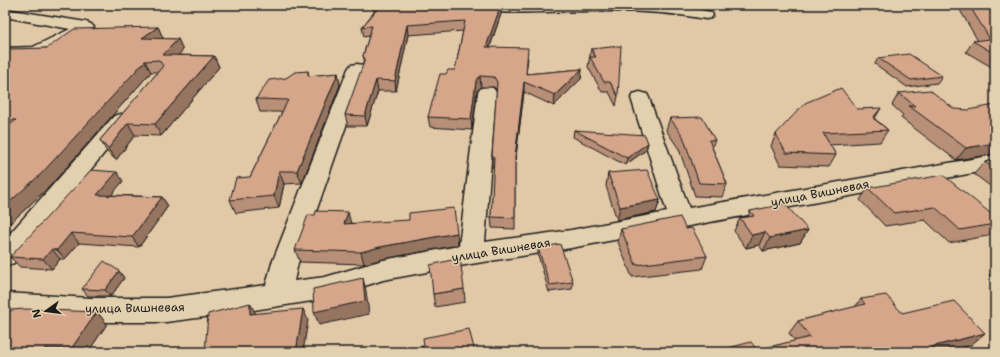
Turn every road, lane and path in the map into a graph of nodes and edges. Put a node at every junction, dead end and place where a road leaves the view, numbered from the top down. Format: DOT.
graph roads {
  1 [pos="457,5"];
  2 [pos="5,13"];
  3 [pos="706,15"];
  4 [pos="5,53"];
  5 [pos="357,69"];
  6 [pos="487,92"];
  7 [pos="640,98"];
  8 [pos="133,107"];
  9 [pos="995,162"];
  10 [pos="681,218"];
  11 [pos="471,254"];
  12 [pos="5,256"];
  13 [pos="277,294"];
  14 [pos="5,305"];
  1 -- 3 [label="street"];
  2 -- 4 [label="street"];
  5 -- 13 [label="street"];
  6 -- 11 [label="street"];
  7 -- 10 [label="street"];
  8 -- 12 [label="street"];
  9 -- 10 [label="street, улица Вишневая"];
  10 -- 11 [label="street, улица Вишневая"];
  11 -- 13 [label="street, улица Вишневая"];
  13 -- 14 [label="street, улица Вишневая"];
}
